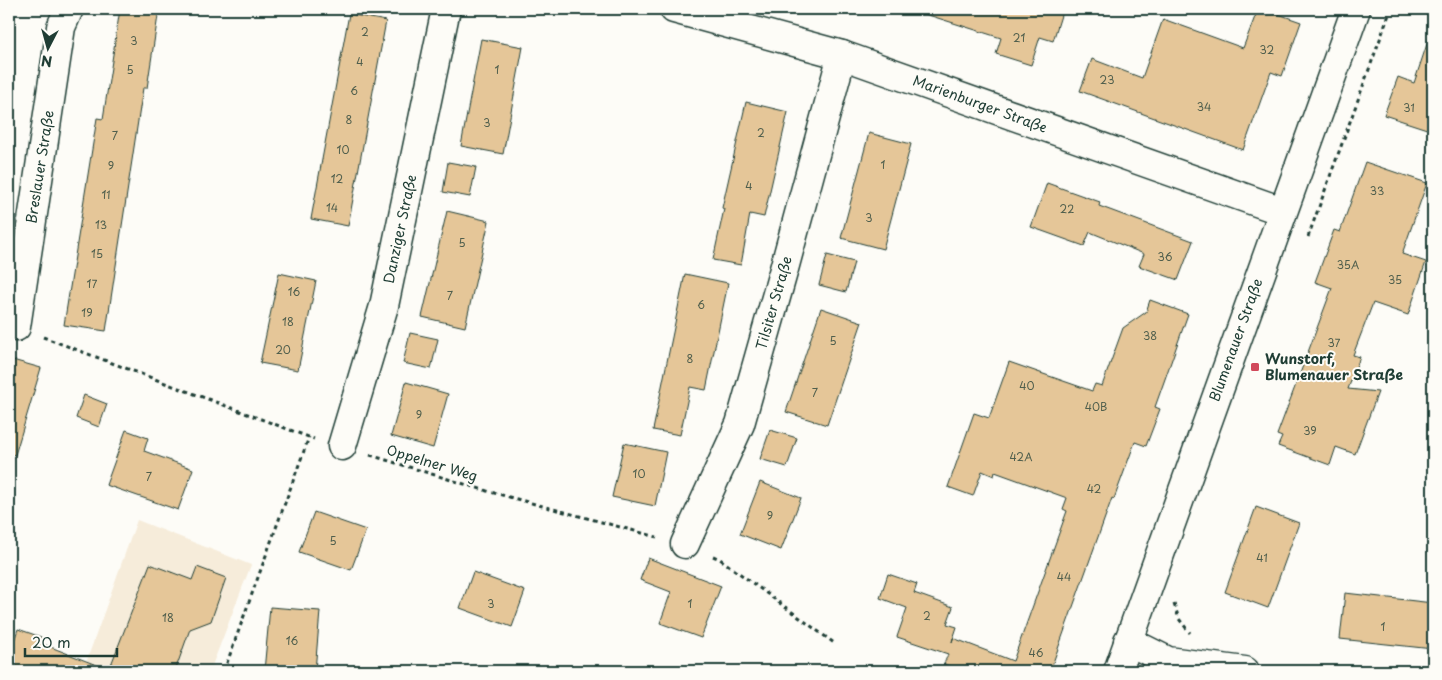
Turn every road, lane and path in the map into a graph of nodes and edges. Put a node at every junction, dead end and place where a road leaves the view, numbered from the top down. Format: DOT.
graph roads {
  1 [pos="69,9"];
  2 [pos="446,9"];
  3 [pos="674,9"];
  4 [pos="1356,9"];
  5 [pos="842,55"];
  6 [pos="1282,211"];
  7 [pos="16,327"];
  8 [pos="309,437"];
  9 [pos="342,446"];
  10 [pos="685,544"];
  11 [pos="1128,641"];
  12 [pos="834,643"];
  13 [pos="224,671"];
  14 [pos="1118,671"];
  15 [pos="1245,671"];
  1 -- 7 [label="street, Breslauer Straße"];
  2 -- 9 [label="street, Danziger Straße"];
  3 -- 5 [label="street, Marienburger Straße"];
  4 -- 6 [label="street, Blumenauer Straße"];
  5 -- 6 [label="street, Marienburger Straße"];
  5 -- 10 [label="street, Tilsiter Straße"];
  6 -- 11 [label="street, Blumenauer Straße"];
  7 -- 8 [label="path, Oppelner Weg"];
  8 -- 9 [label="path, Oppelner Weg"];
  8 -- 13 [label="path"];
  9 -- 10 [label="path, Oppelner Weg"];
  10 -- 12 [label="path, Oppelner Weg"];
  11 -- 14 [label="street, Blumenauer Straße"];
  11 -- 15 [label="street"];
}
